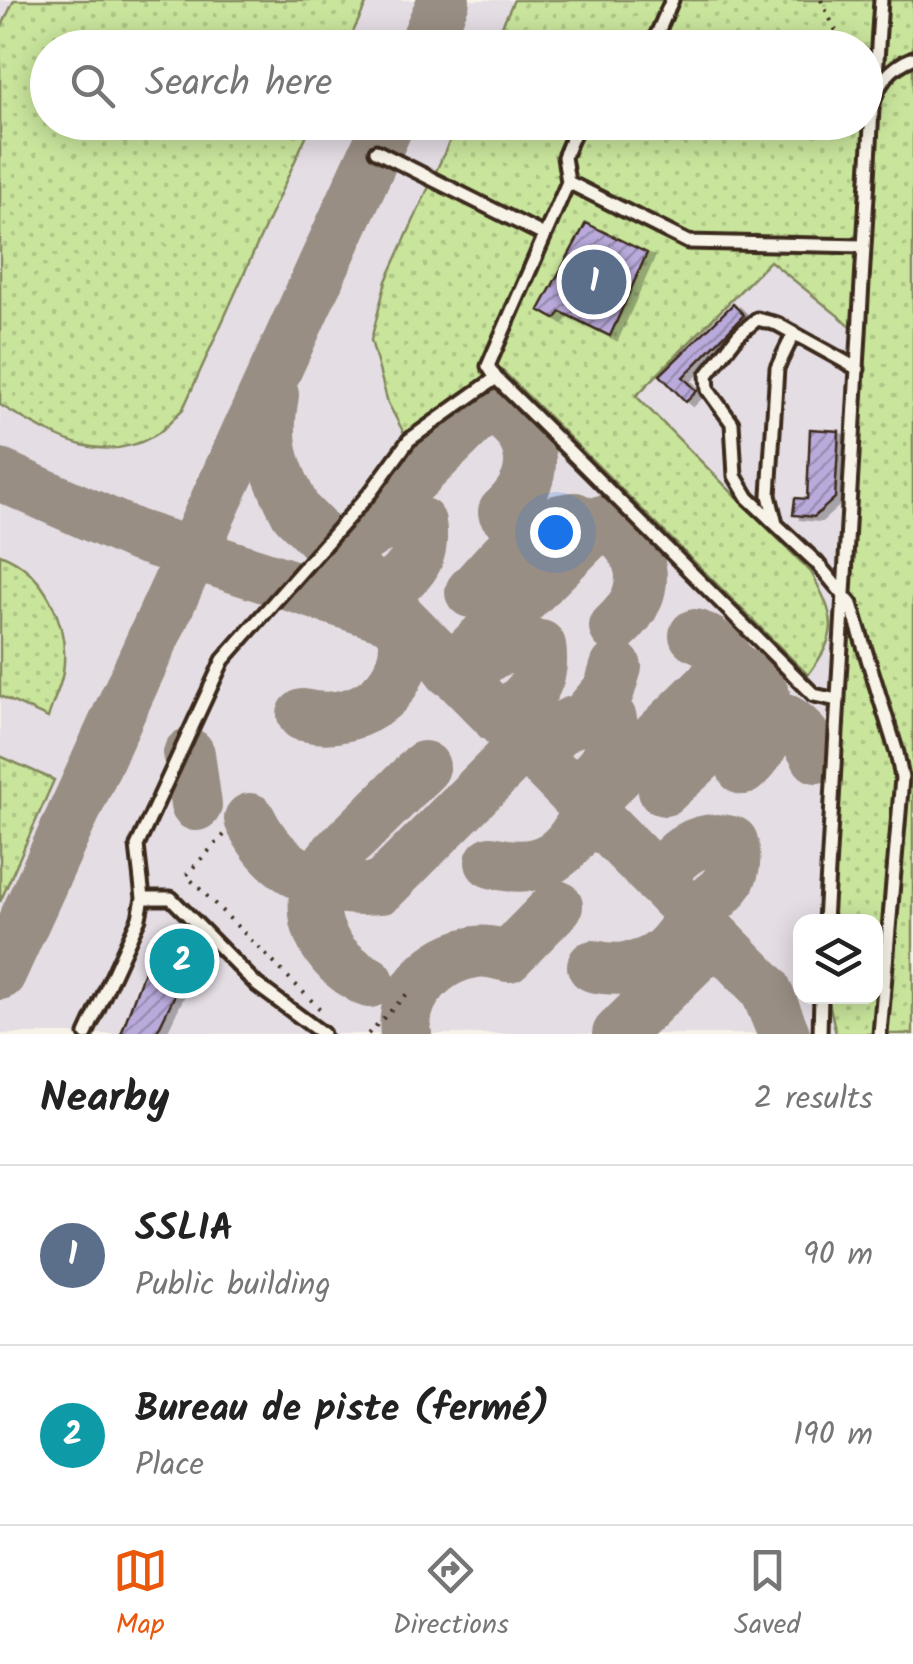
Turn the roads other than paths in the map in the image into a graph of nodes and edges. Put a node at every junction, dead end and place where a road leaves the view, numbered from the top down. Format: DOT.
graph roads {
  1 [pos="672,0"];
  2 [pos="881,0"];
  3 [pos="660,30"];
  4 [pos="879,30"];
  5 [pos="913,58"];
  6 [pos="883,81"];
  7 [pos="571,140"];
  8 [pos="871,140"];
  9 [pos="376,150"];
  10 [pos="568,182"];
  11 [pos="544,235"];
  12 [pos="863,246"];
  13 [pos="794,333"];
  14 [pos="858,369"];
  15 [pos="496,378"];
  16 [pos="776,524"];
  17 [pos="842,591"];
  18 [pos="837,700"];
  19 [pos="143,898"];
  20 [pos="825,914"];
  21 [pos="821,1004"];
  22 [pos="86,1034"];
  23 [pos="323,1034"];
  24 [pos="820,1034"];
  25 [pos="880,1034"];
  1 -- 3 [label="lane"];
  2 -- 4 [label="lane"];
  5 -- 6 [label="lane"];
  7 -- 10 [label="lane"];
  8 -- 12 [label="lane"];
  9 -- 11 [label="lane"];
  10 -- 11 [label="lane"];
  10 -- 12 [label="lane"];
  11 -- 15 [label="lane"];
  12 -- 14 [label="lane"];
  13 -- 14 [label="lane"];
  13 -- 16 [label="lane"];
  13 -- 16 [label="lane"];
  14 -- 17 [label="lane"];
  15 -- 18 [label="lane"];
  15 -- 19 [label="lane"];
  16 -- 17 [label="lane"];
  17 -- 18 [label="lane"];
  17 -- 25 [label="lane"];
  18 -- 20 [label="lane"];
  19 -- 22 [label="lane"];
  19 -- 23 [label="lane"];
  21 -- 24 [label="lane"];
}
